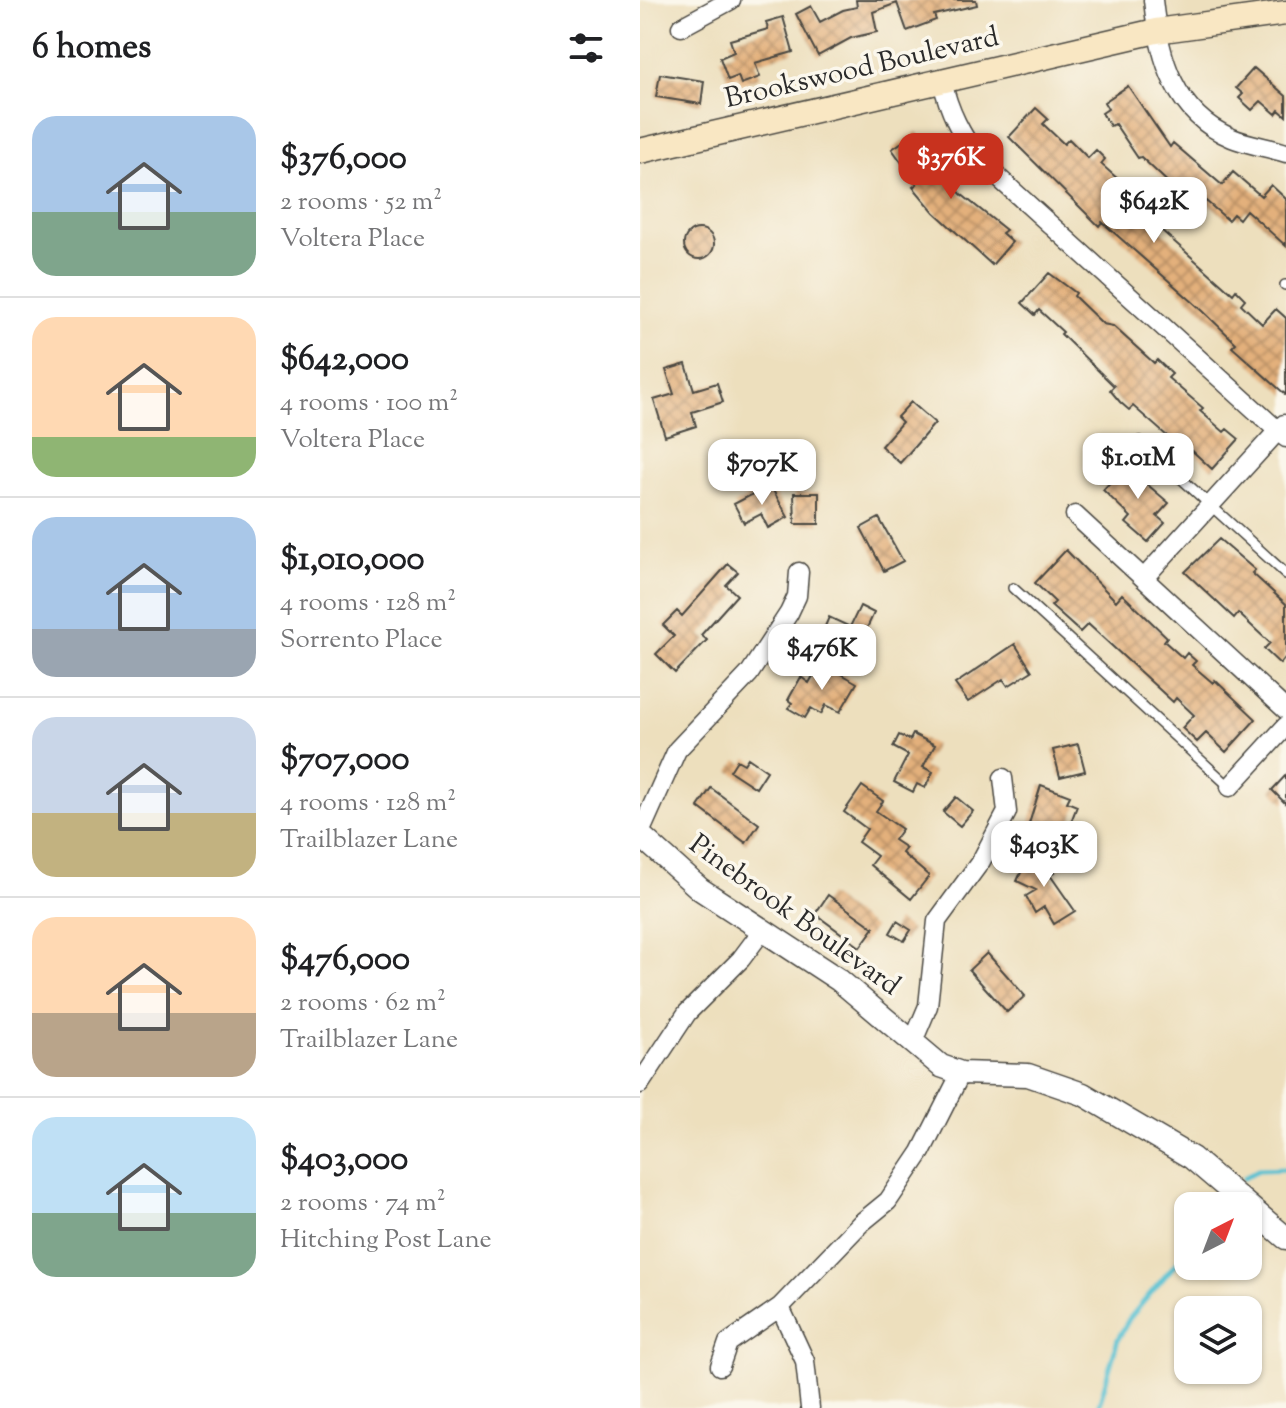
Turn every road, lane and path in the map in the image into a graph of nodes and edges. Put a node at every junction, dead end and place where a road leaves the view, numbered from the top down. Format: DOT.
graph roads {
  1 [pos="731,0"];
  2 [pos="1153,0"];
  3 [pos="1286,13"];
  4 [pos="681,27"];
  5 [pos="1156,31"];
  6 [pos="942,81"];
  7 [pos="640,151"];
  8 [pos="1286,153"];
  9 [pos="1283,430"];
  10 [pos="1140,441"];
  11 [pos="1210,505"];
  12 [pos="1075,515"];
  13 [pos="799,572"];
  14 [pos="1286,574"];
  15 [pos="1144,578"];
  16 [pos="1013,588"];
  17 [pos="1286,710"];
  18 [pos="1286,726"];
  19 [pos="1003,778"];
  20 [pos="1230,787"];
  21 [pos="640,834"];
  22 [pos="762,931"];
  23 [pos="912,1044"];
  24 [pos="961,1073"];
  25 [pos="640,1084"];
  26 [pos="1286,1238"];
  27 [pos="780,1307"];
  28 [pos="720,1366"];
  29 [pos="810,1408"];
  1 -- 4 [label="street"];
  2 -- 5 [label="street"];
  3 -- 5 [label="main road, Brookswood Boulevard"];
  5 -- 6 [label="main road, Brookswood Boulevard"];
  5 -- 8 [label="street"];
  6 -- 7 [label="main road, Brookswood Boulevard"];
  6 -- 9 [label="street"];
  9 -- 11 [label="street"];
  10 -- 11 [label="lane"];
  11 -- 14 [label="lane"];
  11 -- 15 [label="street"];
  12 -- 15 [label="street"];
  13 -- 21 [label="street"];
  15 -- 17 [label="street"];
  16 -- 20 [label="lane"];
  18 -- 20 [label="street"];
  19 -- 23 [label="street"];
  21 -- 22 [label="street, Pinebrook Boulevard"];
  22 -- 23 [label="street, Pinebrook Boulevard"];
  22 -- 25 [label="street"];
  23 -- 24 [label="street, Pinebrook Boulevard"];
  24 -- 26 [label="street, Pinebrook Boulevard"];
  24 -- 27 [label="street"];
  27 -- 28 [label="street"];
  27 -- 29 [label="street"];
}
